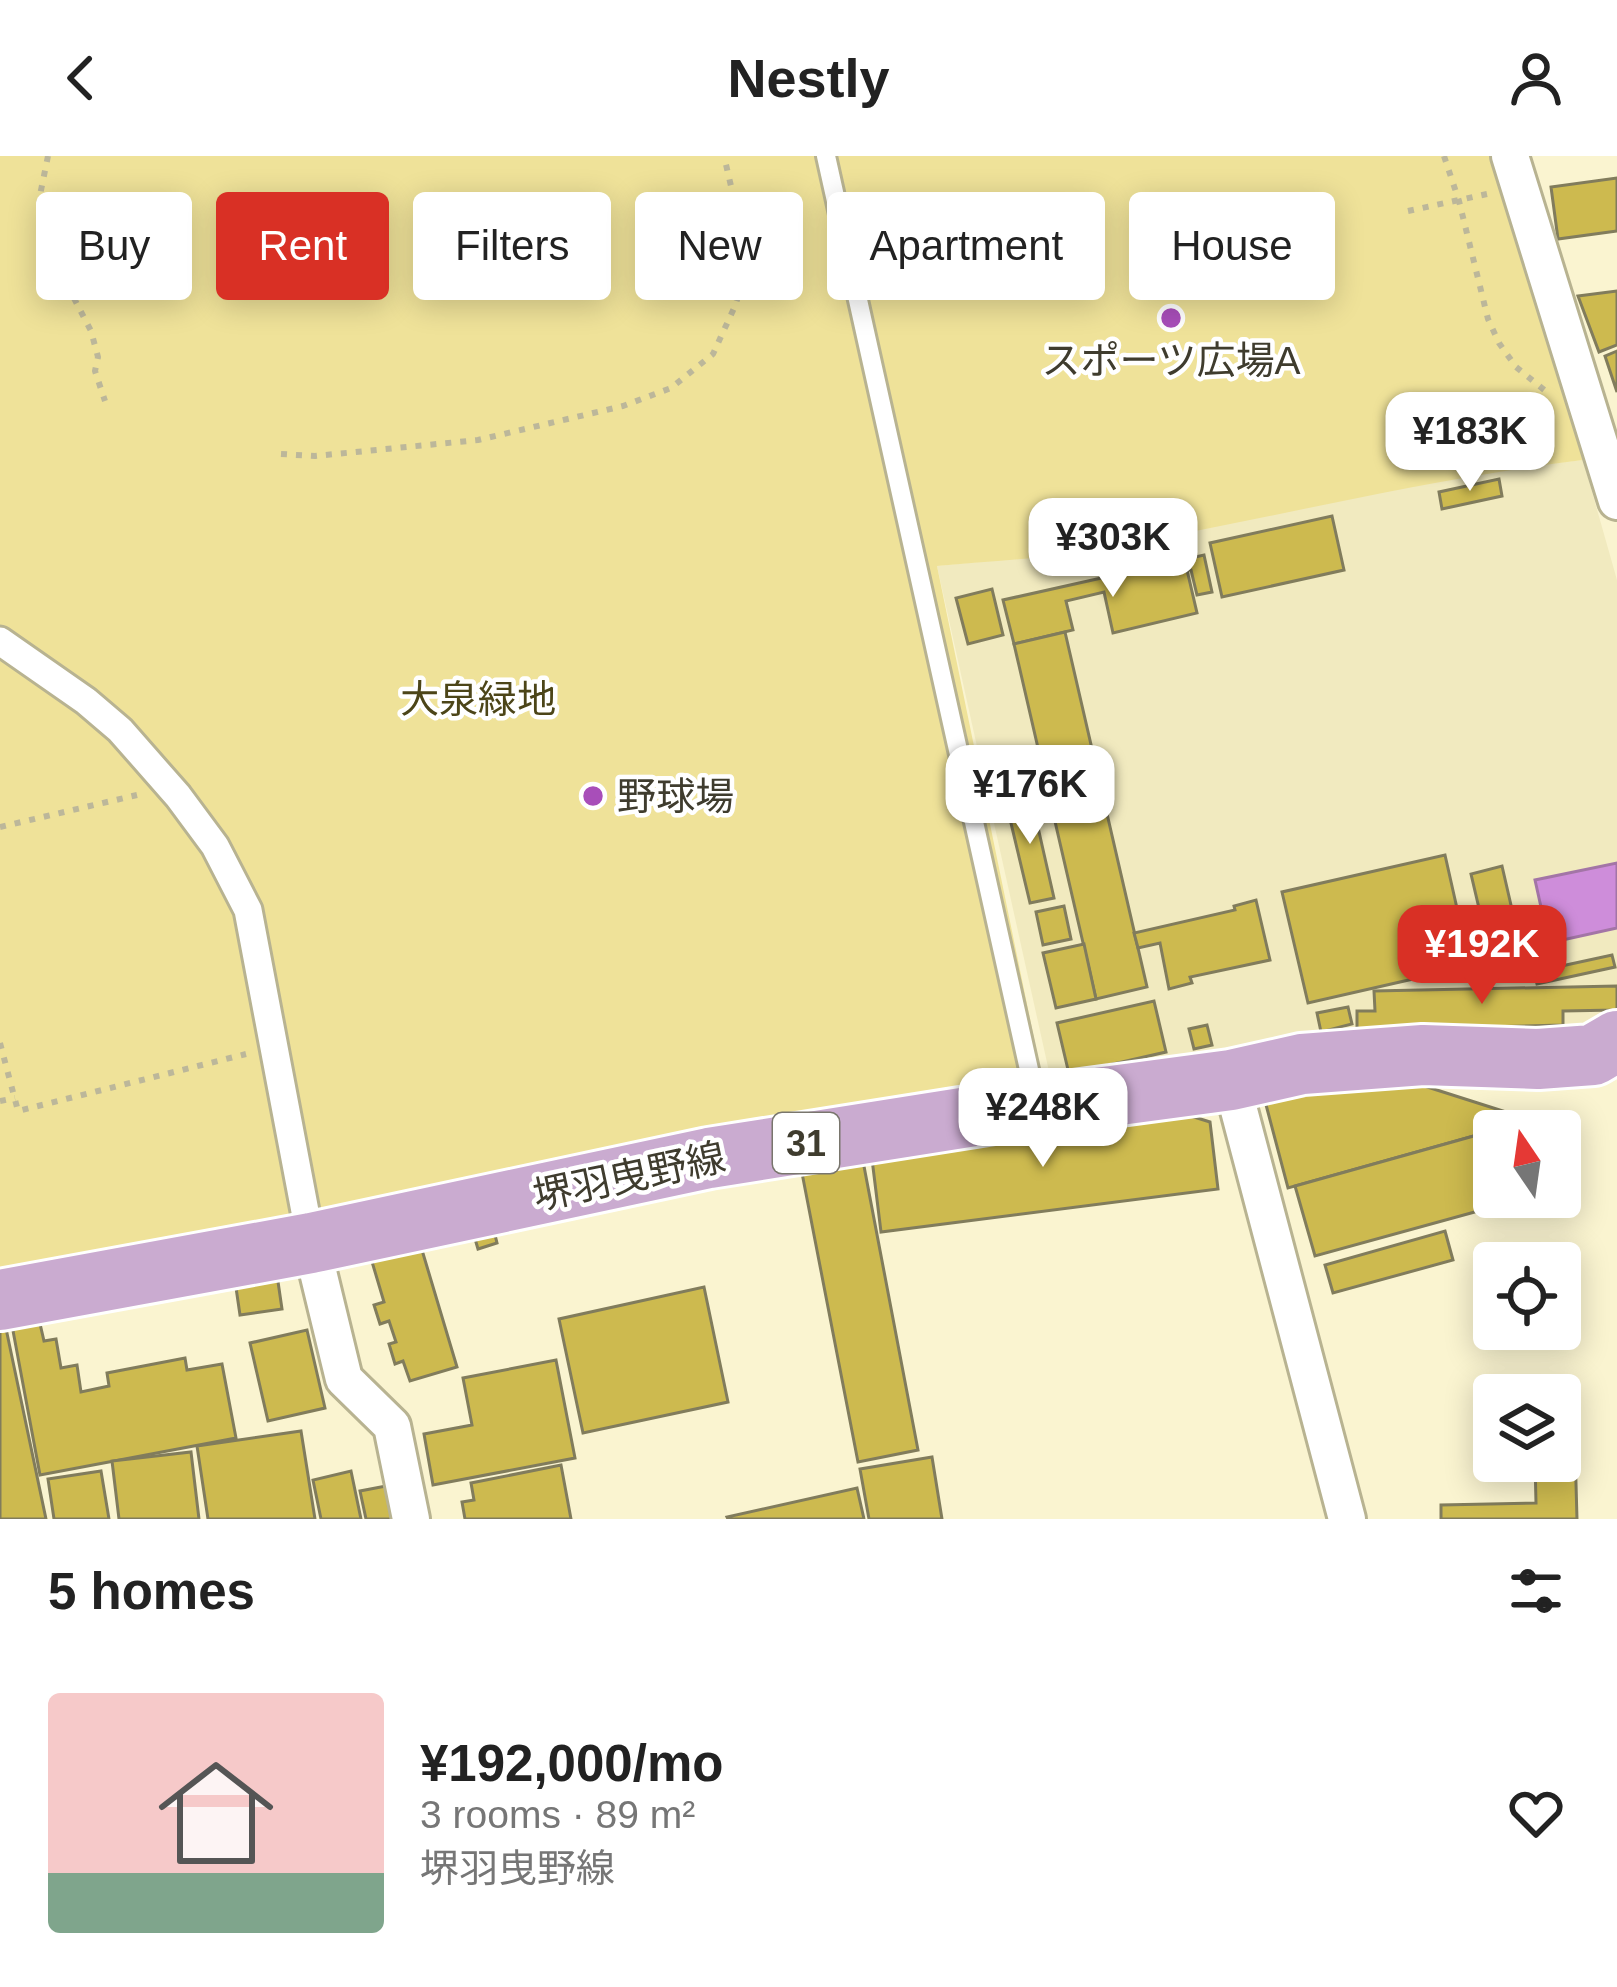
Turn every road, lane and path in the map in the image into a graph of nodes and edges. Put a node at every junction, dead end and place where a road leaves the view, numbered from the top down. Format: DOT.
graph roads {
  1 [pos="48,156"];
  2 [pos="724,156"];
  3 [pos="826,156"];
  4 [pos="1444,156"];
  5 [pos="1515,171"];
  6 [pos="1459,200"];
  7 [pos="1408,211"];
  8 [pos="105,401"];
  9 [pos="1593,419"];
  10 [pos="281,454"];
  11 [pos="1617,501"];
  12 [pos="0,641"];
  13 [pos="170,787"];
  14 [pos="0,827"];
  15 [pos="1617,1041"];
  16 [pos="0,1043"];
  17 [pos="272,1048"];
  18 [pos="1231,1080"];
  19 [pos="14,1098"];
  20 [pos="0,1101"];
  21 [pos="1036,1106"];
  22 [pos="311,1243"];
  23 [pos="0,1300"];
  24 [pos="412,1519"];
  25 [pos="1347,1519"];
  1 -- 8 [label="path"];
  2 -- 10 [label="path"];
  3 -- 21 [label="lane"];
  4 -- 6 [label="path"];
  5 -- 6 [label="path"];
  5 -- 9 [label="street"];
  6 -- 7 [label="path"];
  6 -- 9 [label="path"];
  9 -- 11 [label="street"];
  12 -- 13 [label="street"];
  13 -- 14 [label="path"];
  13 -- 17 [label="street"];
  15 -- 18 [label="main road, 堺羽曳野線 / 31"];
  16 -- 19 [label="path"];
  17 -- 19 [label="path"];
  17 -- 22 [label="street"];
  18 -- 21 [label="main road, 堺羽曳野線 / 31"];
  18 -- 25 [label="street"];
  19 -- 20 [label="path"];
  21 -- 22 [label="main road, 堺羽曳野線 / 31"];
  22 -- 23 [label="main road, 堺羽曳野線 / 31"];
  22 -- 24 [label="street"];
}
